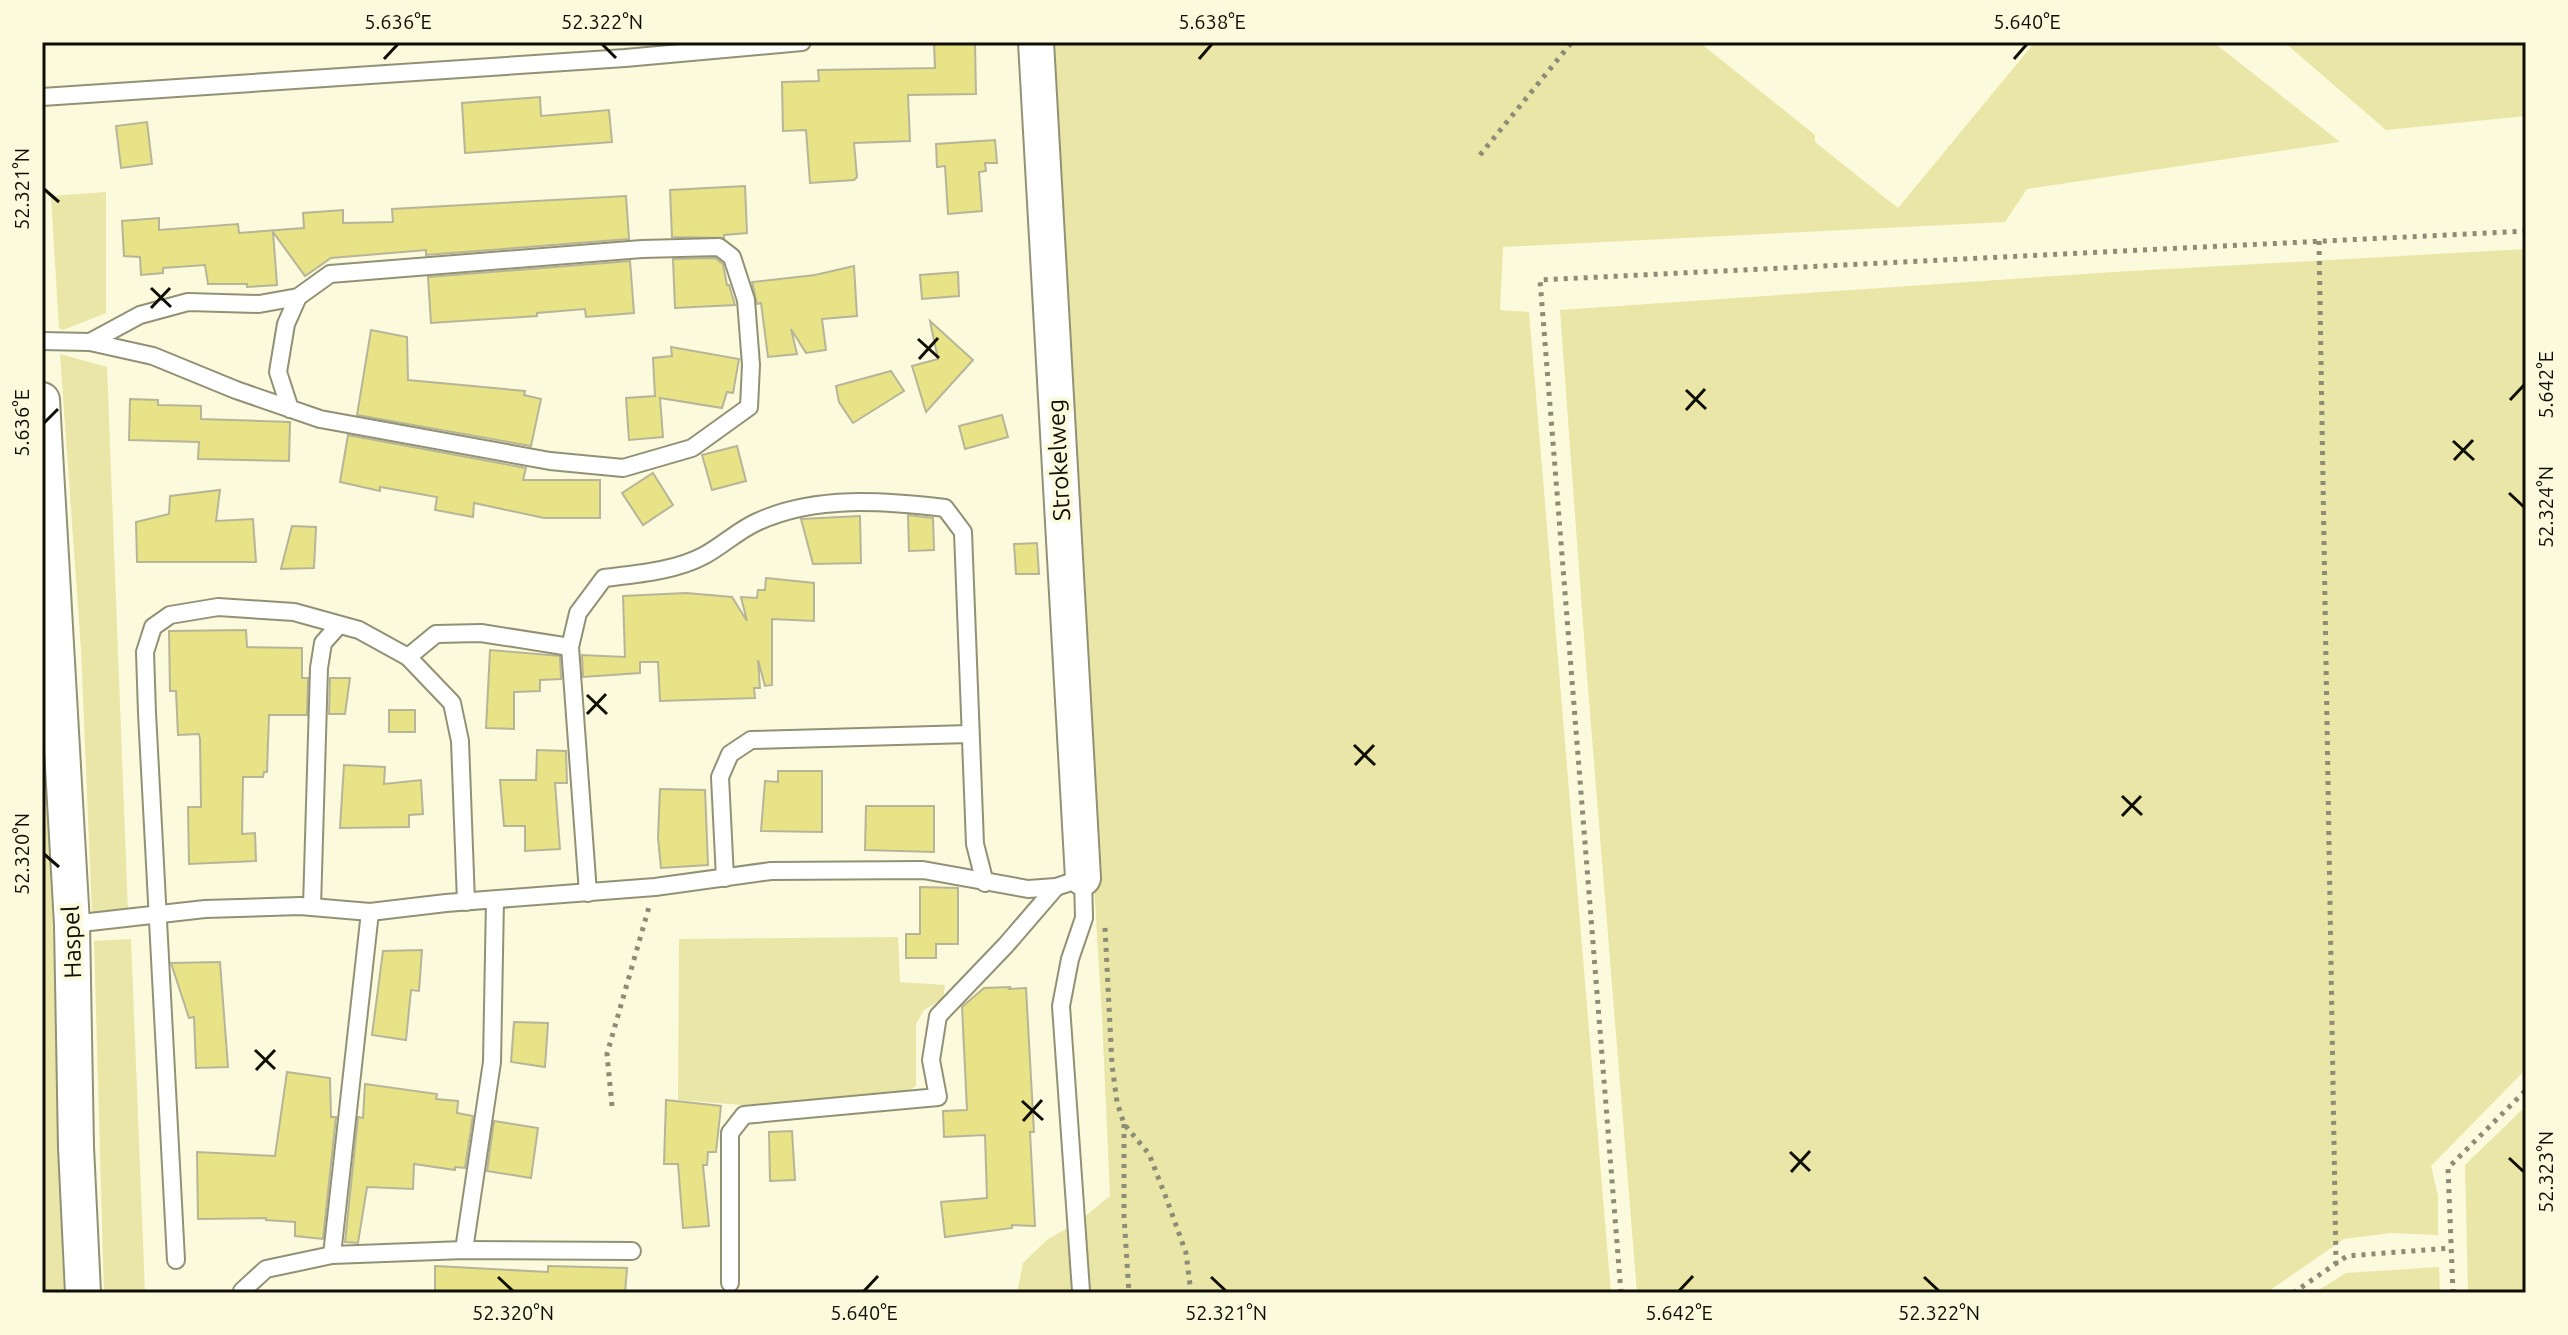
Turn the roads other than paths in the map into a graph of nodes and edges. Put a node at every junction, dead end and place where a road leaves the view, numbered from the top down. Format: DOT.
graph roads {
  1 [pos="802,42"];
  2 [pos="1036,42"];
  3 [pos="42,97"];
  4 [pos="298,297"];
  5 [pos="42,341"];
  6 [pos="90,342"];
  7 [pos="42,400"];
  8 [pos="290,409"];
  9 [pos="339,625"];
  10 [pos="570,647"];
  11 [pos="408,657"];
  12 [pos="970,734"];
  13 [pos="725,878"];
  14 [pos="985,883"];
  15 [pos="1069,883"];
  16 [pos="588,893"];
  17 [pos="495,900"];
  18 [pos="466,902"];
  19 [pos="312,907"];
  20 [pos="370,912"];
  21 [pos="157,915"];
  22 [pos="72,924"];
  23 [pos="464,1250"];
  24 [pos="632,1251"];
  25 [pos="332,1255"];
  26 [pos="176,1260"];
  27 [pos="730,1283"];
  28 [pos="242,1291"];
  29 [pos="1081,1291"];
  30 [pos="83,1293"];
  1 -- 3 [label="lane"];
  2 -- 15 [label="street, Strokelweg"];
  4 -- 6 [label="lane"];
  4 -- 8 [label="lane"];
  4 -- 8 [label="lane"];
  5 -- 6 [label="lane"];
  6 -- 8 [label="lane"];
  7 -- 22 [label="street, Haspel"];
  9 -- 11 [label="lane"];
  9 -- 19 [label="lane"];
  9 -- 21 [label="lane"];
  10 -- 11 [label="lane"];
  10 -- 12 [label="lane"];
  10 -- 16 [label="lane"];
  11 -- 18 [label="lane"];
  12 -- 13 [label="lane"];
  12 -- 14 [label="lane"];
  13 -- 14 [label="lane"];
  13 -- 16 [label="lane"];
  14 -- 15 [label="lane"];
  15 -- 27 [label="lane"];
  15 -- 29 [label="lane"];
  16 -- 17 [label="lane"];
  17 -- 18 [label="lane"];
  17 -- 23 [label="lane"];
  18 -- 20 [label="lane"];
  19 -- 20 [label="lane"];
  19 -- 21 [label="lane"];
  20 -- 25 [label="lane"];
  21 -- 22 [label="lane"];
  21 -- 26 [label="lane"];
  22 -- 30 [label="street, Haspel"];
  23 -- 24 [label="lane"];
  23 -- 25 [label="lane"];
  25 -- 28 [label="lane"];
}
